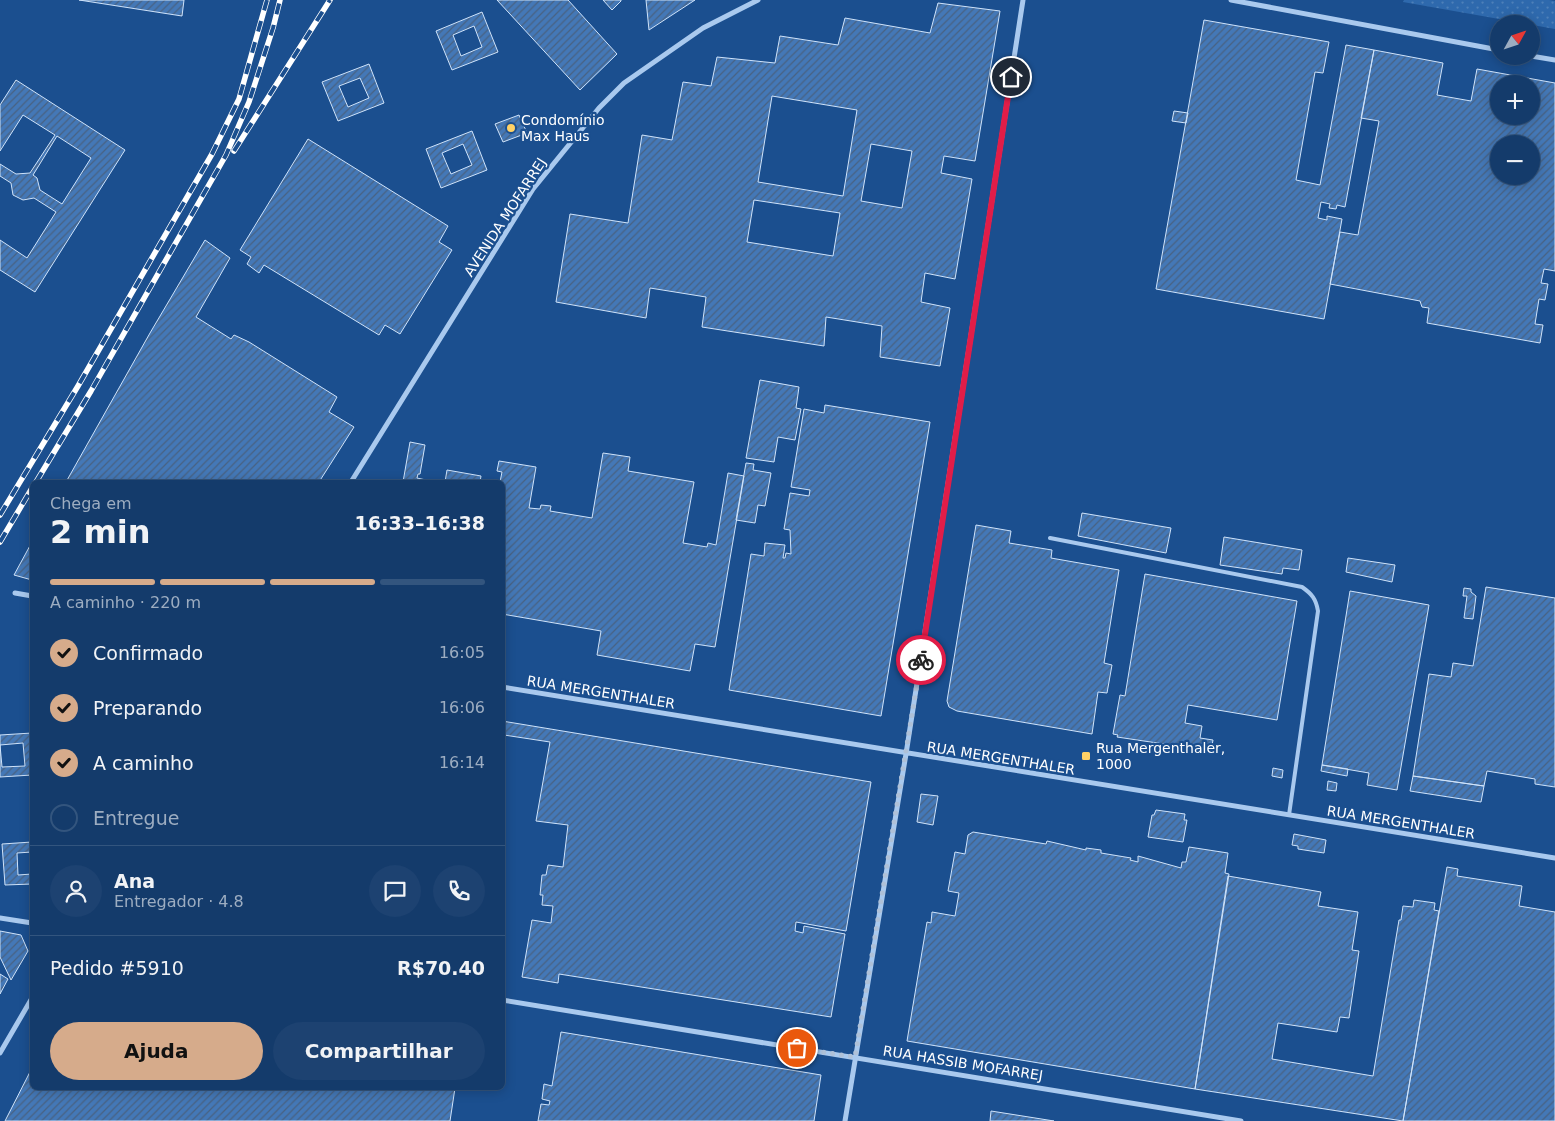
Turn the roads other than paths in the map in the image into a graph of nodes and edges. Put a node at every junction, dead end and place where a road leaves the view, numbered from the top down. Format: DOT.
graph roads {
  1 [pos="758,0"];
  2 [pos="1023,0"];
  3 [pos="1231,0"];
  4 [pos="1490,48"];
  5 [pos="1540,58"];
  6 [pos="1555,60"];
  7 [pos="352,480"];
  8 [pos="1050,538"];
  9 [pos="15,593"];
  10 [pos="30,596"];
  11 [pos="505,687"];
  12 [pos="906,754"];
  13 [pos="1289,815"];
  14 [pos="1555,858"];
  15 [pos="0,918"];
  16 [pos="30,924"];
  17 [pos="505,1000"];
  18 [pos="30,1001"];
  19 [pos="0,1053"];
  20 [pos="855,1057"];
  21 [pos="845,1121"];
  22 [pos="1241,1121"];
  1 -- 7 [label="street, AVENIDA MOFARREJ"];
  2 -- 12 [label="street"];
  3 -- 4 [label="street"];
  5 -- 6 [label="street"];
  8 -- 13 [label="lane"];
  9 -- 10 [label="street"];
  11 -- 12 [label="street, RUA MERGENTHALER"];
  12 -- 13 [label="street, RUA MERGENTHALER"];
  12 -- 20 [label="street"];
  13 -- 14 [label="street, RUA MERGENTHALER"];
  15 -- 16 [label="street"];
  17 -- 20 [label="street, RUA HASSIB MOFARREJ"];
  18 -- 19 [label="street"];
  20 -- 21 [label="street"];
  20 -- 22 [label="street, RUA HASSIB MOFARREJ"];
}
